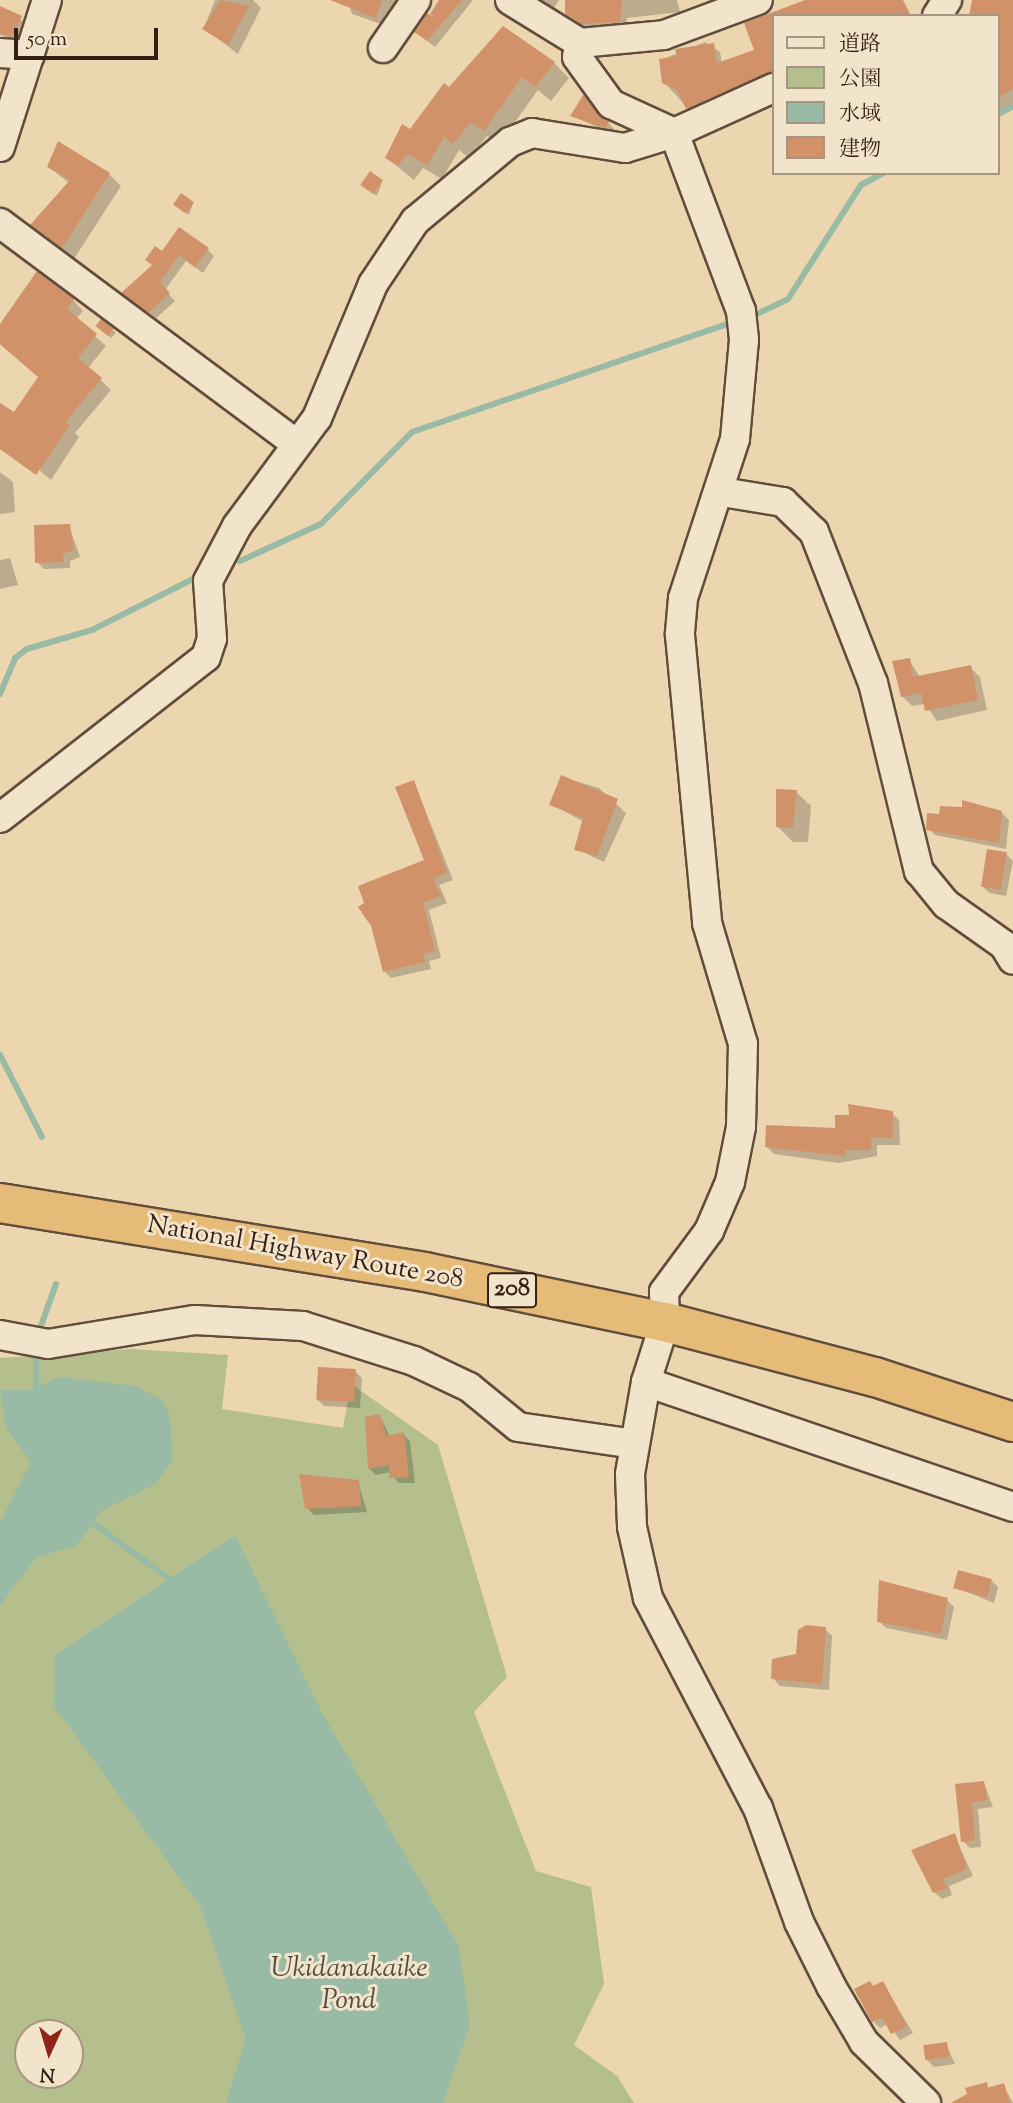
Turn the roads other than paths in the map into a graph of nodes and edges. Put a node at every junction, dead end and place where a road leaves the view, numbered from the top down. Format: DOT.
graph roads {
  1 [pos="47,0"];
  2 [pos="416,0"];
  3 [pos="510,0"];
  4 [pos="758,0"];
  5 [pos="580,43"];
  6 [pos="383,48"];
  7 [pos="0,53"];
  8 [pos="30,55"];
  9 [pos="772,88"];
  10 [pos="674,134"];
  11 [pos="0,146"];
  12 [pos="0,223"];
  13 [pos="295,443"];
  14 [pos="722,492"];
  15 [pos="0,818"];
  16 [pos="1013,961"];
  17 [pos="0,1203"];
  18 [pos="666,1322"];
  19 [pos="24,1340"];
  20 [pos="646,1382"];
  21 [pos="1013,1422"];
  22 [pos="634,1444"];
  23 [pos="1013,1507"];
  24 [pos="926,2103"];
  1 -- 8 [label="street"];
  2 -- 6 [label="street"];
  3 -- 5 [label="street"];
  4 -- 5 [label="street"];
  5 -- 10 [label="street"];
  7 -- 8 [label="street"];
  8 -- 11 [label="street"];
  9 -- 10 [label="street"];
  10 -- 13 [label="street"];
  10 -- 14 [label="street"];
  12 -- 13 [label="street"];
  13 -- 15 [label="street"];
  14 -- 16 [label="street"];
  14 -- 18 [label="street"];
  17 -- 18 [label="highway, National Highway Route 208 / 208"];
  18 -- 20 [label="street"];
  18 -- 21 [label="highway, National Highway Route 208 / 208"];
  19 -- 22 [label="street"];
  20 -- 22 [label="street"];
  20 -- 23 [label="street"];
  22 -- 24 [label="street"];
}
